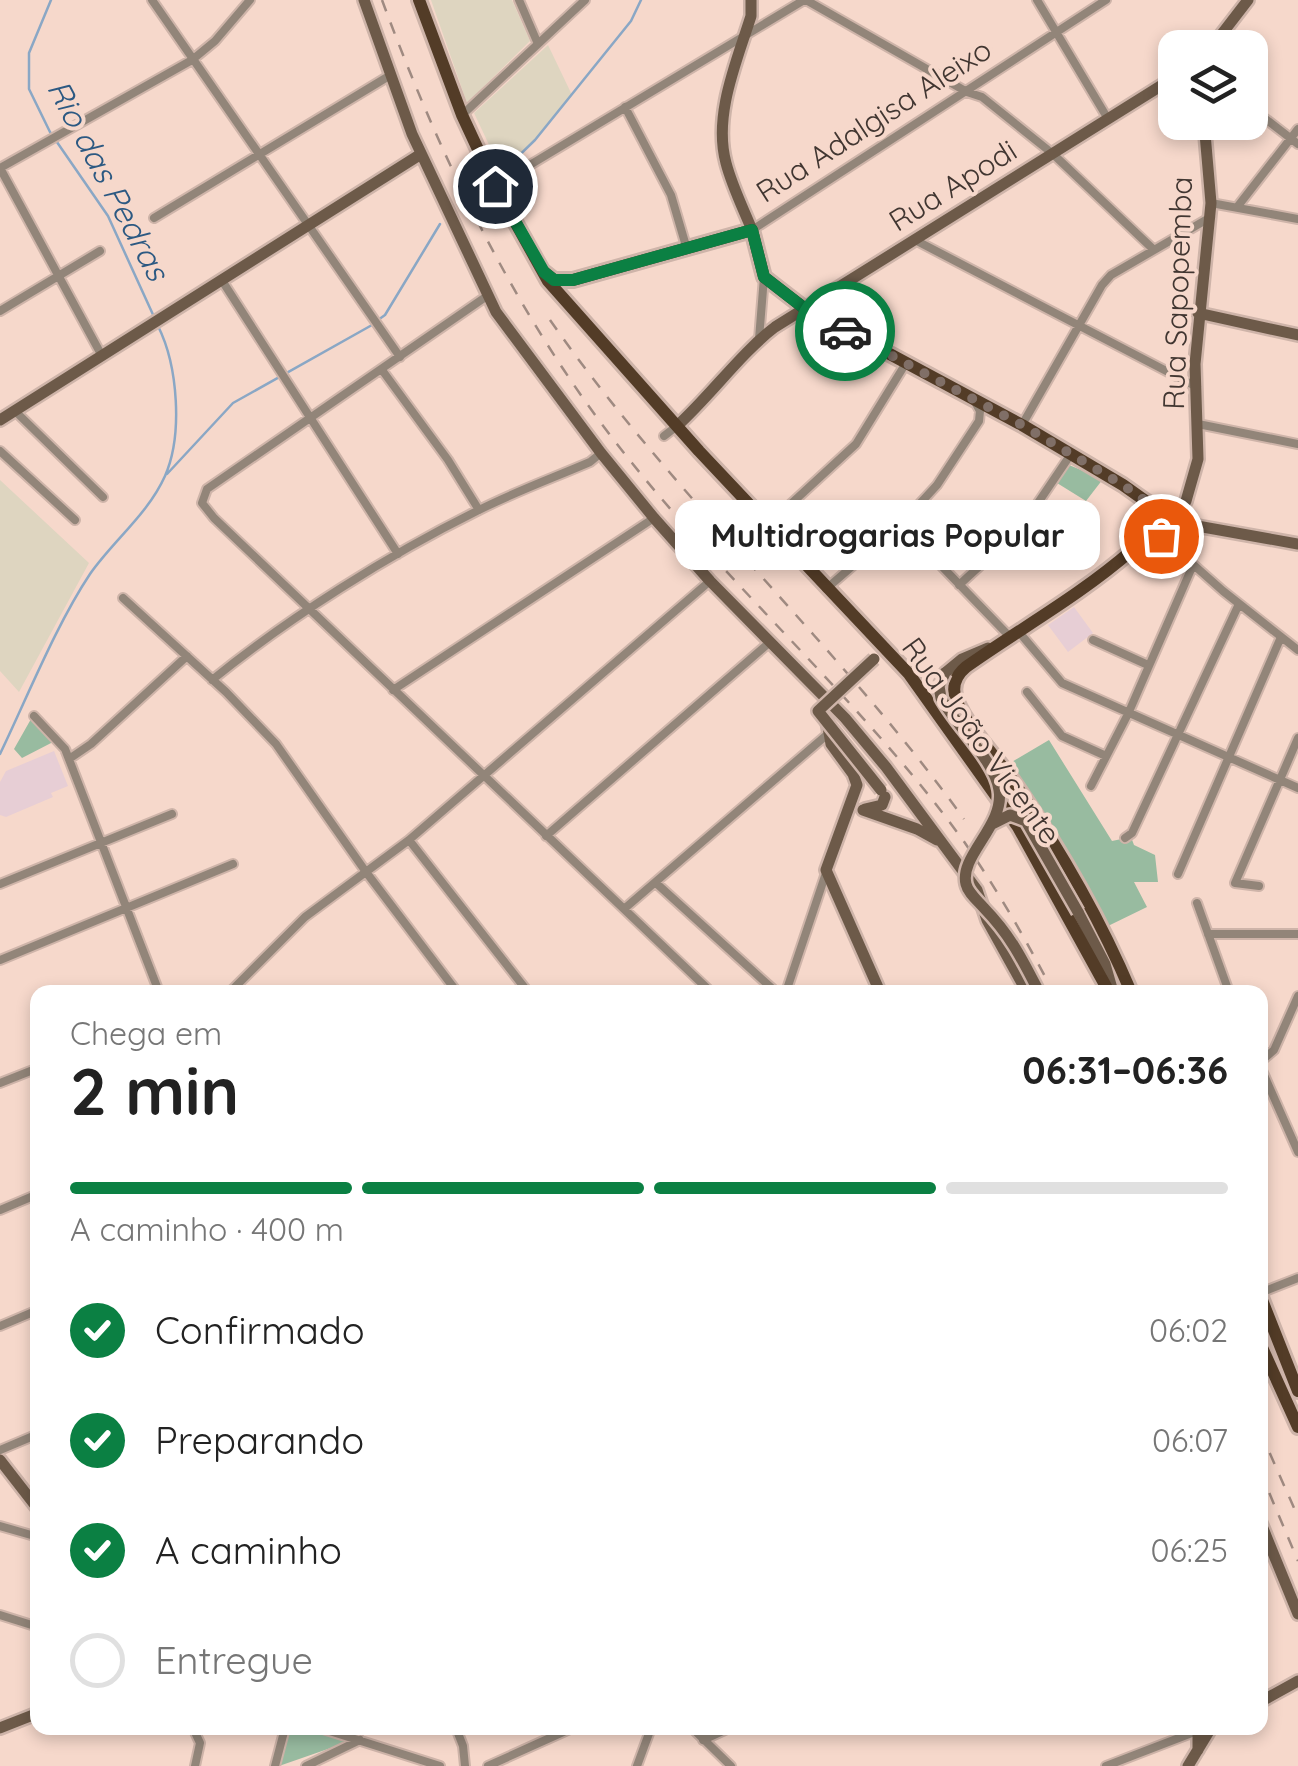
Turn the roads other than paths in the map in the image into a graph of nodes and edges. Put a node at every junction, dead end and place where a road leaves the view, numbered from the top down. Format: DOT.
graph roads {
  1 [pos="152,0"];
  2 [pos="250,0"];
  3 [pos="364,0"];
  4 [pos="419,0"];
  5 [pos="519,0"];
  6 [pos="585,0"];
  7 [pos="751,0"];
  8 [pos="805,0"];
  9 [pos="1037,0"];
  10 [pos="1106,0"];
  11 [pos="1248,0"];
  12 [pos="1225,30"];
  13 [pos="1056,32"];
  14 [pos="746,34"];
  15 [pos="538,44"];
  16 [pos="192,60"];
  17 [pos="390,76"];
  18 [pos="1158,88"];
  19 [pos="967,92"];
  20 [pos="625,107"];
  21 [pos="462,115"];
  22 [pos="1108,119"];
  23 [pos="1268,121"];
  24 [pos="1298,128"];
  25 [pos="1205,140"];
  26 [pos="1294,141"];
  27 [pos="260,153"];
  28 [pos="420,154"];
  29 [pos="1052,154"];
  30 [pos="0,168"];
  31 [pos="495,186"];
  32 [pos="1238,206"];
  33 [pos="1211,210"];
  34 [pos="154,218"];
  35 [pos="1298,219"];
  36 [pos="307,226"];
  37 [pos="752,230"];
  38 [pos="915,240"];
  39 [pos="686,246"];
  40 [pos="1154,250"];
  41 [pos="100,251"];
  42 [pos="544,272"];
  43 [pos="58,276"];
  44 [pos="764,277"];
  45 [pos="221,279"];
  46 [pos="573,280"];
  47 [pos="487,296"];
  48 [pos="564,302"];
  49 [pos="804,308"];
  50 [pos="0,312"];
  51 [pos="1198,313"];
  52 [pos="1077,326"];
  53 [pos="1298,334"];
  54 [pos="759,340"];
  55 [pos="102,356"];
  56 [pos="400,357"];
  57 [pos="906,363"];
  58 [pos="382,370"];
  59 [pos="1197,387"];
  60 [pos="974,399"];
  61 [pos="15,411"];
  62 [pos="313,418"];
  63 [pos="0,420"];
  64 [pos="1198,424"];
  65 [pos="1022,425"];
  66 [pos="677,426"];
  67 [pos="664,436"];
  68 [pos="1298,444"];
  69 [pos="0,451"];
  70 [pos="602,453"];
  71 [pos="1071,454"];
  72 [pos="102,497"];
  73 [pos="479,510"];
  74 [pos="654,518"];
  75 [pos="75,520"];
  76 [pos="1175,522"];
  77 [pos="901,524"];
  78 [pos="768,525"];
  79 [pos="1161,536"];
  80 [pos="1298,544"];
  81 [pos="398,554"];
  82 [pos="1192,565"];
  83 [pos="710,581"];
  84 [pos="959,585"];
  85 [pos="826,589"];
  86 [pos="123,598"];
  87 [pos="1238,604"];
  88 [pos="311,610"];
  89 [pos="1015,634"];
  90 [pos="1281,637"];
  91 [pos="1093,640"];
  92 [pos="770,642"];
  93 [pos="886,650"];
  94 [pos="1298,650"];
  95 [pos="187,656"];
  96 [pos="1148,665"];
  97 [pos="950,677"];
  98 [pos="212,680"];
  99 [pos="814,689"];
  100 [pos="393,690"];
  101 [pos="1027,692"];
  102 [pos="1128,714"];
  103 [pos="34,716"];
  104 [pos="829,733"];
  105 [pos="1178,736"];
  106 [pos="1298,738"];
  107 [pos="834,748"];
  108 [pos="813,750"];
  109 [pos="1106,756"];
  110 [pos="68,759"];
  111 [pos="1230,759"];
  112 [pos="484,778"];
  113 [pos="1280,780"];
  114 [pos="1091,786"];
  115 [pos="1298,788"];
  116 [pos="905,792"];
  117 [pos="883,794"];
  118 [pos="863,810"];
  119 [pos="172,814"];
  120 [pos="845,823"];
  121 [pos="992,824"];
  122 [pos="546,836"];
  123 [pos="1125,838"];
  124 [pos="408,840"];
  125 [pos="101,844"];
  126 [pos="944,845"];
  127 [pos="1056,850"];
  128 [pos="1039,862"];
  129 [pos="233,864"];
  130 [pos="826,870"];
  131 [pos="366,872"];
  132 [pos="1178,874"];
  133 [pos="656,883"];
  134 [pos="0,884"];
  135 [pos="1259,886"];
  136 [pos="1197,903"];
  137 [pos="127,909"];
  138 [pos="624,909"];
  139 [pos="1208,934"];
  140 [pos="1298,934"];
  141 [pos="0,960"];
  142 [pos="156,985"];
  143 [pos="237,985"];
  144 [pos="452,985"];
  145 [pos="522,985"];
  146 [pos="705,985"];
  147 [pos="768,985"];
  148 [pos="788,985"];
  149 [pos="877,985"];
  150 [pos="1023,985"];
  151 [pos="1035,985"];
  152 [pos="1107,985"];
  153 [pos="1110,985"];
  154 [pos="1127,985"];
  155 [pos="1226,985"];
  156 [pos="1298,996"];
  157 [pos="1268,1056"];
  158 [pos="30,1071"];
  159 [pos="1268,1083"];
  160 [pos="0,1084"];
  161 [pos="1296,1121"];
  162 [pos="1286,1126"];
  163 [pos="1298,1152"];
  164 [pos="30,1197"];
  165 [pos="0,1210"];
  166 [pos="1298,1278"];
  167 [pos="1268,1291"];
  168 [pos="30,1313"];
  169 [pos="1268,1314"];
  170 [pos="0,1326"];
  171 [pos="1268,1360"];
  172 [pos="1298,1391"];
  173 [pos="1297,1422"];
  174 [pos="30,1437"];
  175 [pos="0,1450"];
  176 [pos="2,1466"];
  177 [pos="30,1499"];
  178 [pos="0,1526"];
  179 [pos="30,1535"];
  180 [pos="1268,1541"];
  181 [pos="1298,1614"];
  182 [pos="0,1615"];
  183 [pos="30,1624"];
  184 [pos="1292,1684"];
  185 [pos="1268,1698"];
  186 [pos="30,1716"];
  187 [pos="0,1728"];
  188 [pos="196,1735"];
  189 [pos="283,1735"];
  190 [pos="346,1735"];
  191 [pos="459,1735"];
  192 [pos="548,1735"];
  193 [pos="648,1735"];
  194 [pos="698,1735"];
  195 [pos="714,1735"];
  196 [pos="1182,1735"];
  197 [pos="1197,1735"];
  198 [pos="1207,1735"];
  199 [pos="360,1740"];
  200 [pos="703,1740"];
  201 [pos="1198,1750"];
  202 [pos="409,1762"];
  203 [pos="194,1766"];
  204 [pos="275,1766"];
  205 [pos="306,1766"];
  206 [pos="440,1766"];
  207 [pos="465,1766"];
  208 [pos="488,1766"];
  209 [pos="637,1766"];
  210 [pos="731,1766"];
  211 [pos="1106,1766"];
  212 [pos="1188,1766"];
  1 -- 16 [label="street"];
  2 -- 16 [label="street"];
  3 -- 17 [label="main road"];
  4 -- 21 [label="main road, Rua João Vicente"];
  5 -- 15 [label="street"];
  6 -- 15 [label="street"];
  7 -- 14 [label="main road"];
  8 -- 14 [label="street"];
  8 -- 19 [label="street"];
  9 -- 13 [label="street"];
  10 -- 13 [label="street, Rua Adalgisa Aleixo"];
  11 -- 12 [label="main road"];
  13 -- 19 [label="street, Rua Adalgisa Aleixo"];
  13 -- 22 [label="street"];
  14 -- 20 [label="street"];
  14 -- 37 [label="main road"];
  15 -- 21 [label="street"];
  16 -- 27 [label="street"];
  16 -- 30 [label="street"];
  17 -- 27 [label="street"];
  17 -- 28 [label="main road"];
  18 -- 22 [label="main road, Rua Apodi"];
  19 -- 29 [label="street"];
  19 -- 37 [label="street, Rua Adalgisa Aleixo"];
  20 -- 31 [label="street"];
  20 -- 39 [label="street"];
  21 -- 31 [label="main road, Rua João Vicente"];
  22 -- 29 [label="main road, Rua Apodi"];
  23 -- 26 [label="street"];
  24 -- 26 [label="street"];
  25 -- 33 [label="main road, Rua Sapopemba"];
  26 -- 32 [label="street"];
  27 -- 34 [label="street"];
  27 -- 36 [label="street"];
  28 -- 36 [label="main road"];
  28 -- 47 [label="main road"];
  29 -- 38 [label="main road, Rua Apodi"];
  29 -- 40 [label="street"];
  30 -- 43 [label="street"];
  31 -- 42 [label="main road, Rua João Vicente"];
  32 -- 33 [label="street"];
  32 -- 35 [label="street"];
  33 -- 40 [label="street"];
  33 -- 51 [label="main road, Rua Sapopemba"];
  36 -- 45 [label="main road"];
  36 -- 56 [label="street"];
  37 -- 39 [label="main road, Rua Adalgisa Aleixo"];
  37 -- 44 [label="main road"];
  38 -- 49 [label="main road, Rua Apodi"];
  38 -- 52 [label="street"];
  39 -- 46 [label="main road, Rua Adalgisa Aleixo"];
  40 -- 52 [label="street"];
  41 -- 43 [label="street"];
  42 -- 46 [label="main road"];
  42 -- 48 [label="main road, Rua João Vicente"];
  43 -- 50 [label="street"];
  43 -- 55 [label="street"];
  44 -- 49 [label="main road"];
  44 -- 54 [label="street"];
  45 -- 55 [label="main road"];
  45 -- 62 [label="street"];
  46 -- 48 [label="main road"];
  47 -- 56 [label="street"];
  47 -- 70 [label="main road"];
  48 -- 66 [label="main road, Rua João Vicente"];
  49 -- 54 [label="main road, Rua Apodi"];
  49 -- 57 [label="main road"];
  51 -- 53 [label="main road"];
  51 -- 59 [label="main road, Rua Sapopemba"];
  52 -- 59 [label="street"];
  52 -- 65 [label="street"];
  54 -- 66 [label="main road, Rua Apodi"];
  55 -- 61 [label="main road"];
  56 -- 58 [label="street"];
  57 -- 60 [label="main road"];
  57 -- 78 [label="street"];
  58 -- 62 [label="street"];
  58 -- 73 [label="street"];
  59 -- 64 [label="main road, Rua Sapopemba"];
  60 -- 65 [label="main road"];
  60 -- 77 [label="street"];
  61 -- 63 [label="main road"];
  61 -- 72 [label="street"];
  62 -- 81 [label="street"];
  62 -- 88 [label="street"];
  64 -- 68 [label="street"];
  64 -- 76 [label="main road, Rua Sapopemba"];
  65 -- 71 [label="main road"];
  66 -- 67 [label="street"];
  66 -- 78 [label="main road, Rua João Vicente"];
  69 -- 75 [label="street"];
  70 -- 73 [label="street"];
  70 -- 74 [label="main road"];
  71 -- 76 [label="main road"];
  71 -- 84 [label="street"];
  73 -- 81 [label="street"];
  74 -- 83 [label="main road"];
  74 -- 100 [label="street"];
  76 -- 79 [label="main road"];
  76 -- 80 [label="main road"];
  77 -- 84 [label="street"];
  77 -- 85 [label="street"];
  78 -- 85 [label="main road, Rua João Vicente"];
  79 -- 82 [label="street"];
  79 -- 89 [label="main road"];
  81 -- 88 [label="street"];
  82 -- 87 [label="street"];
  82 -- 96 [label="street"];
  83 -- 92 [label="main road"];
  83 -- 112 [label="street"];
  84 -- 89 [label="street"];
  85 -- 93 [label="main road, Rua João Vicente"];
  86 -- 95 [label="street"];
  87 -- 90 [label="street"];
  87 -- 105 [label="street"];
  88 -- 98 [label="street"];
  88 -- 100 [label="street"];
  89 -- 97 [label="main road"];
  89 -- 102 [label="street"];
  90 -- 94 [label="street"];
  90 -- 111 [label="street"];
  91 -- 96 [label="street"];
  92 -- 99 [label="main road"];
  92 -- 122 [label="street"];
  93 -- 117 [label="main road, bridge"];
  93 -- 128 [label="main road, Rua João Vicente"];
  95 -- 98 [label="street"];
  95 -- 110 [label="street"];
  96 -- 102 [label="street"];
  97 -- 121 [label="main road, bridge"];
  97 -- 127 [label="main road, Rua João Vicente"];
  98 -- 131 [label="street"];
  99 -- 104 [label="main road"];
  99 -- 116 [label="main road"];
  100 -- 112 [label="street"];
  101 -- 109 [label="street"];
  102 -- 105 [label="street"];
  102 -- 109 [label="street"];
  103 -- 110 [label="street"];
  104 -- 107 [label="main road"];
  104 -- 108 [label="street"];
  105 -- 111 [label="street"];
  105 -- 123 [label="street"];
  106 -- 113 [label="street"];
  107 -- 108 [label="street"];
  107 -- 120 [label="main road"];
  108 -- 133 [label="street"];
  109 -- 114 [label="street"];
  110 -- 125 [label="street"];
  111 -- 113 [label="street"];
  111 -- 132 [label="street"];
  112 -- 122 [label="street"];
  112 -- 124 [label="street"];
  113 -- 115 [label="street"];
  113 -- 135 [label="street"];
  116 -- 117 [label="main road"];
  116 -- 126 [label="main road"];
  117 -- 118 [label="main road"];
  118 -- 120 [label="main road"];
  118 -- 126 [label="main road"];
  119 -- 125 [label="street"];
  120 -- 130 [label="main road"];
  121 -- 151 [label="main road, bridge"];
  121 -- 153 [label="main road, bridge"];
  122 -- 138 [label="street"];
  124 -- 131 [label="street"];
  124 -- 145 [label="street"];
  125 -- 134 [label="street"];
  125 -- 137 [label="street"];
  126 -- 150 [label="main road"];
  127 -- 128 [label="main road"];
  127 -- 154 [label="main road, Rua João Vicente"];
  128 -- 152 [label="main road, Rua João Vicente"];
  129 -- 137 [label="street"];
  130 -- 148 [label="street"];
  130 -- 149 [label="main road"];
  131 -- 143 [label="street"];
  131 -- 144 [label="street"];
  133 -- 138 [label="street"];
  133 -- 147 [label="street"];
  136 -- 139 [label="street"];
  137 -- 141 [label="street"];
  137 -- 142 [label="street"];
  138 -- 146 [label="street"];
  139 -- 140 [label="street"];
  139 -- 155 [label="street"];
  156 -- 157 [label="street"];
  158 -- 160 [label="street"];
  159 -- 162 [label="street"];
  161 -- 162 [label="street"];
  162 -- 163 [label="street"];
  164 -- 165 [label="street"];
  166 -- 167 [label="street"];
  168 -- 170 [label="street"];
  169 -- 172 [label="main road"];
  171 -- 173 [label="main road"];
  174 -- 175 [label="street"];
  176 -- 177 [label="main road"];
  178 -- 179 [label="street"];
  180 -- 181 [label="main road"];
  182 -- 183 [label="street"];
  184 -- 185 [label="main road"];
  186 -- 187 [label="main road"];
  188 -- 203 [label="street"];
  189 -- 204 [label="street"];
  190 -- 199 [label="street"];
  191 -- 207 [label="street"];
  192 -- 208 [label="street"];
  193 -- 209 [label="street"];
  194 -- 200 [label="street"];
  195 -- 200 [label="street"];
  196 -- 211 [label="street"];
  197 -- 201 [label="main road"];
  198 -- 201 [label="main road"];
  199 -- 202 [label="street"];
  199 -- 205 [label="street"];
  200 -- 210 [label="street"];
  201 -- 212 [label="main road"];
  202 -- 206 [label="street"];
}
